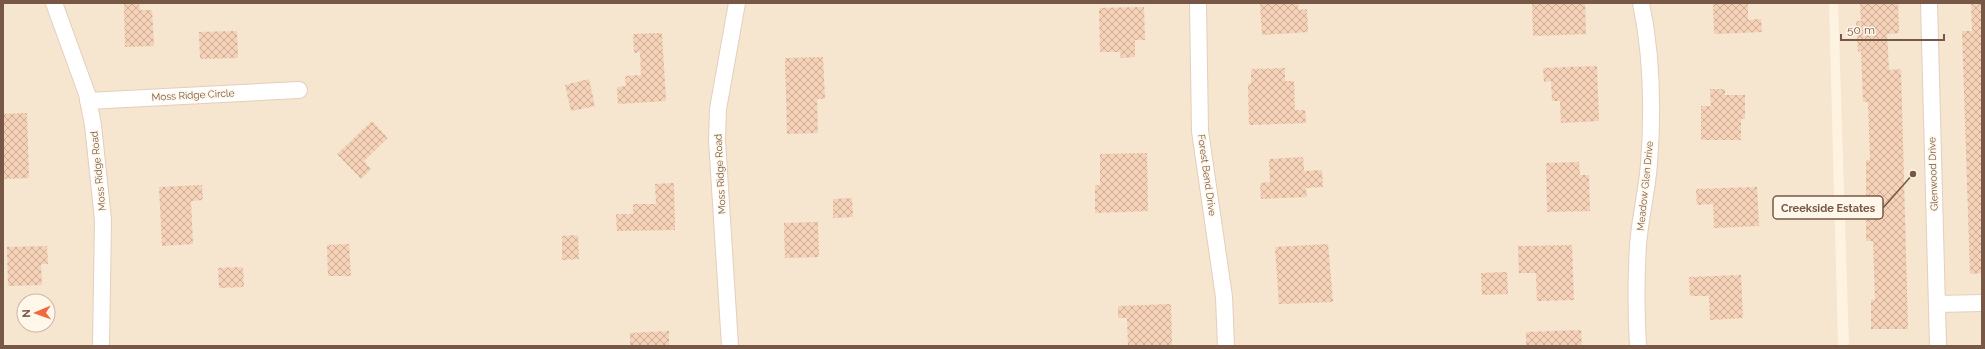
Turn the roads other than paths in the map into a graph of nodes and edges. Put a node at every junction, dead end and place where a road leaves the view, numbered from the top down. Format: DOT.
graph roads {
  1 [pos="54,3"];
  2 [pos="737,3"];
  3 [pos="1198,3"];
  4 [pos="1641,3"];
  5 [pos="1928,3"];
  6 [pos="299,90"];
  7 [pos="88,101"];
  8 [pos="1982,303"];
  9 [pos="1936,304"];
  10 [pos="101,346"];
  11 [pos="730,346"];
  12 [pos="1226,346"];
  13 [pos="1638,346"];
  14 [pos="1938,346"];
  1 -- 7 [label="street, Moss Ridge Road"];
  2 -- 11 [label="street, Moss Ridge Road"];
  3 -- 12 [label="street, Forest Bend Drive"];
  4 -- 13 [label="street, Meadow Glen Drive"];
  5 -- 9 [label="street, Glenwood Drive"];
  6 -- 7 [label="street, Moss Ridge Circle"];
  7 -- 10 [label="street, Moss Ridge Road"];
  8 -- 9 [label="street"];
  9 -- 14 [label="street, Glenwood Drive"];
}
